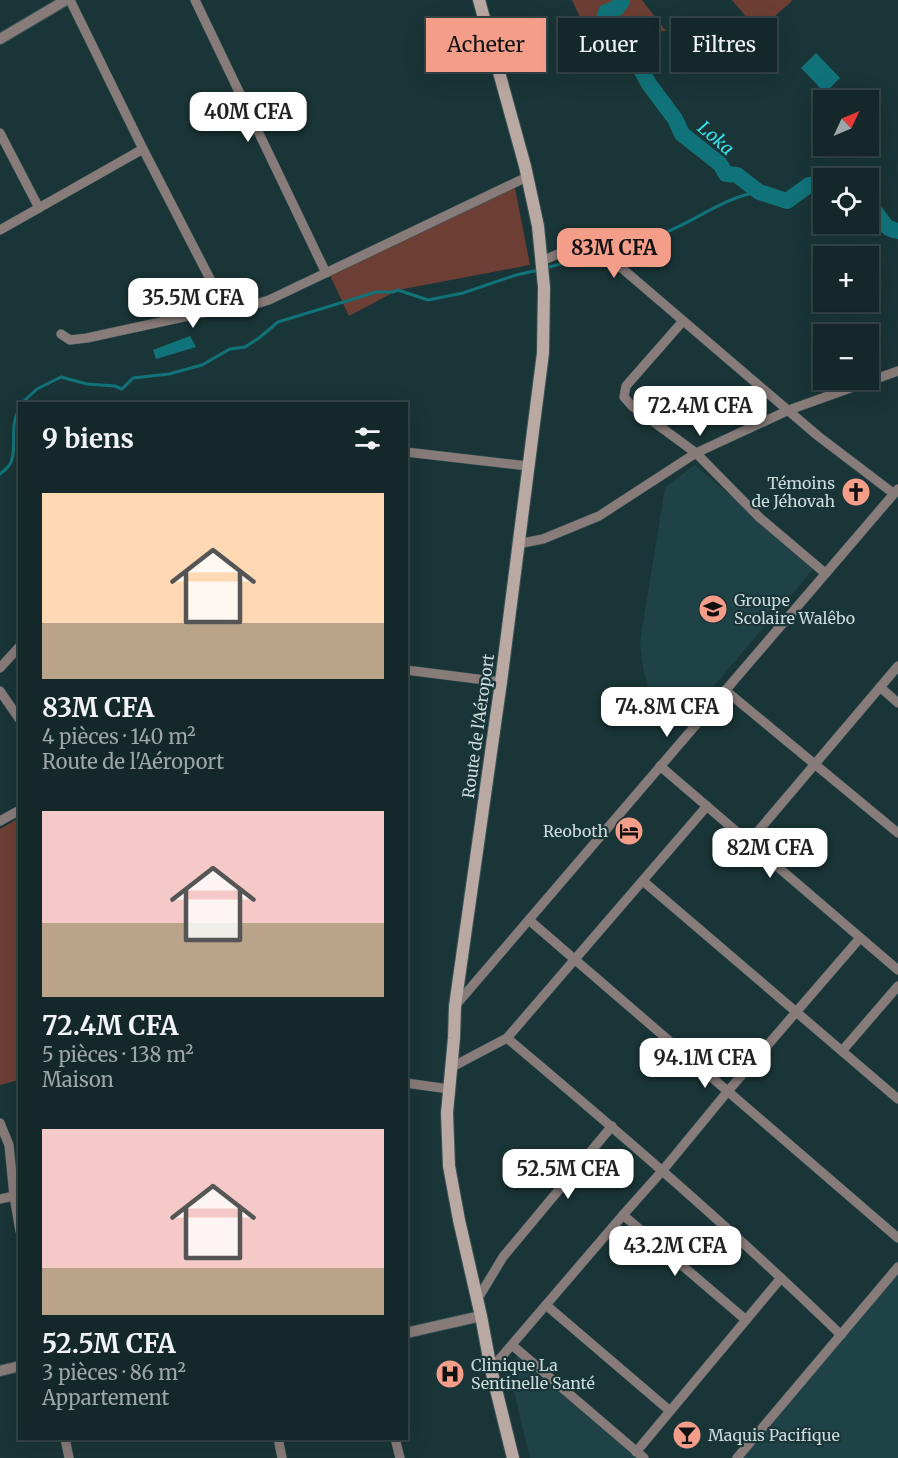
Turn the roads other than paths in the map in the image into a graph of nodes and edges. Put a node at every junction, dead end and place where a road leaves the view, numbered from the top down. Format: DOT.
graph roads {
  1 [pos="68,0"];
  2 [pos="195,0"];
  3 [pos="479,0"];
  4 [pos="0,39"];
  5 [pos="0,133"];
  6 [pos="143,149"];
  7 [pos="527,177"];
  8 [pos="39,208"];
  9 [pos="0,230"];
  10 [pos="541,261"];
  11 [pos="326,273"];
  12 [pos="225,308"];
  13 [pos="683,321"];
  14 [pos="61,334"];
  15 [pos="898,371"];
  16 [pos="789,410"];
  17 [pos="408,452"];
  18 [pos="696,453"];
  19 [pos="528,466"];
  20 [pos="896,491"];
  21 [pos="518,544"];
  22 [pos="825,573"];
  23 [pos="18,648"];
  24 [pos="898,666"];
  25 [pos="0,668"];
  26 [pos="408,670"];
  27 [pos="501,682"];
  28 [pos="880,687"];
  29 [pos="725,690"];
  30 [pos="0,691"];
  31 [pos="898,702"];
  32 [pos="18,717"];
  33 [pos="815,765"];
  34 [pos="660,766"];
  35 [pos="707,806"];
  36 [pos="18,811"];
  37 [pos="0,821"];
  38 [pos="898,833"];
  39 [pos="748,843"];
  40 [pos="643,881"];
  41 [pos="529,920"];
  42 [pos="860,938"];
  43 [pos="575,960"];
  44 [pos="898,970"];
  45 [pos="898,986"];
  46 [pos="455,1006"];
  47 [pos="796,1012"];
  48 [pos="507,1038"];
  49 [pos="842,1051"];
  50 [pos="452,1066"];
  51 [pos="408,1083"];
  52 [pos="449,1089"];
  53 [pos="728,1091"];
  54 [pos="898,1099"];
  55 [pos="0,1123"];
  56 [pos="612,1126"];
  57 [pos="663,1170"];
  58 [pos="14,1196"];
  59 [pos="0,1199"];
  60 [pos="623,1215"];
  61 [pos="18,1219"];
  62 [pos="898,1238"];
  63 [pos="898,1267"];
  64 [pos="781,1278"];
  65 [pos="477,1300"];
  66 [pos="546,1305"];
  67 [pos="481,1317"];
  68 [pos="746,1320"];
  69 [pos="408,1333"];
  70 [pos="841,1335"];
  71 [pos="512,1345"];
  72 [pos="18,1366"];
  73 [pos="491,1369"];
  74 [pos="0,1371"];
  75 [pos="670,1412"];
  76 [pos="65,1440"];
  77 [pos="278,1440"];
  78 [pos="396,1440"];
  79 [pos="640,1455"];
  80 [pos="69,1458"];
  81 [pos="282,1458"];
  82 [pos="400,1458"];
  83 [pos="513,1458"];
  84 [pos="737,1458"];
  1 -- 4 [label="street"];
  1 -- 6 [label="street"];
  2 -- 11 [label="street"];
  3 -- 7 [label="main road, Route de l'Aéroport"];
  5 -- 8 [label="street"];
  6 -- 8 [label="street"];
  6 -- 12 [label="street"];
  7 -- 10 [label="main road, Route de l'Aéroport"];
  7 -- 11 [label="street"];
  8 -- 9 [label="street"];
  10 -- 13 [label="street"];
  10 -- 19 [label="main road, Route de l'Aéroport"];
  11 -- 12 [label="street"];
  12 -- 14 [label="street"];
  13 -- 16 [label="street"];
  13 -- 18 [label="street"];
  15 -- 16 [label="street"];
  16 -- 18 [label="street"];
  16 -- 20 [label="street"];
  17 -- 19 [label="street"];
  18 -- 21 [label="street"];
  18 -- 22 [label="street"];
  19 -- 21 [label="main road, Route de l'Aéroport"];
  20 -- 22 [label="street"];
  21 -- 27 [label="main road, Route de l'Aéroport"];
  22 -- 29 [label="street"];
  23 -- 25 [label="street"];
  24 -- 28 [label="street"];
  26 -- 27 [label="street"];
  27 -- 46 [label="main road, Route de l'Aéroport"];
  28 -- 31 [label="street"];
  28 -- 33 [label="street"];
  29 -- 33 [label="street"];
  29 -- 34 [label="street"];
  30 -- 32 [label="street"];
  33 -- 38 [label="street"];
  33 -- 39 [label="street"];
  34 -- 35 [label="street"];
  34 -- 41 [label="street"];
  35 -- 39 [label="street"];
  35 -- 40 [label="street"];
  36 -- 37 [label="street"];
  39 -- 42 [label="street"];
  40 -- 43 [label="street"];
  40 -- 47 [label="street"];
  41 -- 43 [label="street"];
  41 -- 46 [label="street"];
  42 -- 44 [label="street"];
  42 -- 47 [label="street"];
  43 -- 48 [label="street"];
  43 -- 53 [label="street"];
  45 -- 49 [label="street"];
  46 -- 50 [label="main road, Route de l'Aéroport"];
  47 -- 49 [label="street"];
  47 -- 53 [label="street"];
  48 -- 50 [label="street"];
  48 -- 56 [label="street"];
  49 -- 54 [label="street"];
  50 -- 52 [label="main road, Route de l'Aéroport"];
  51 -- 52 [label="street"];
  52 -- 65 [label="main road, Route de l'Aéroport"];
  53 -- 57 [label="street"];
  53 -- 62 [label="street"];
  55 -- 58 [label="street"];
  56 -- 57 [label="street"];
  56 -- 65 [label="street"];
  57 -- 60 [label="street"];
  57 -- 64 [label="street"];
  58 -- 59 [label="street"];
  58 -- 61 [label="street"];
  60 -- 66 [label="street"];
  60 -- 68 [label="street"];
  63 -- 70 [label="street"];
  64 -- 68 [label="street"];
  64 -- 70 [label="street"];
  65 -- 67 [label="main road, Route de l'Aéroport"];
  66 -- 71 [label="street"];
  66 -- 75 [label="street"];
  67 -- 69 [label="street"];
  67 -- 73 [label="main road, Route de l'Aéroport"];
  68 -- 75 [label="street"];
  70 -- 84 [label="street"];
  71 -- 73 [label="street"];
  71 -- 79 [label="street"];
  72 -- 74 [label="street"];
  73 -- 83 [label="main road, Route de l'Aéroport"];
  75 -- 79 [label="street"];
  76 -- 80 [label="street"];
  77 -- 81 [label="street"];
  78 -- 82 [label="street"];
}
